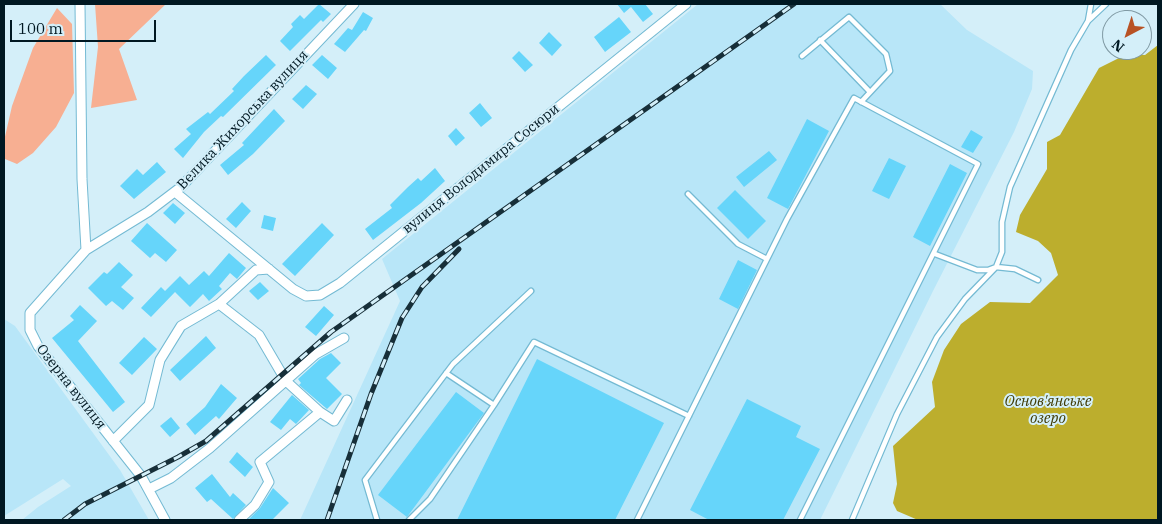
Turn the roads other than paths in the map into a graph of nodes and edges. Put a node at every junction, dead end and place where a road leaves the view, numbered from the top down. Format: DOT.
graph roads {
  1 [pos="80,4"];
  2 [pos="354,4"];
  3 [pos="686,4"];
  4 [pos="1091,4"];
  5 [pos="1106,4"];
  6 [pos="1088,21"];
  7 [pos="820,40"];
  8 [pos="802,56"];
  9 [pos="870,92"];
  10 [pos="861,102"];
  11 [pos="175,192"];
  12 [pos="688,194"];
  13 [pos="86,250"];
  14 [pos="935,254"];
  15 [pos="767,259"];
  16 [pos="996,267"];
  17 [pos="269,270"];
  18 [pos="1038,280"];
  19 [pos="531,290"];
  20 [pos="219,304"];
  21 [pos="344,338"];
  22 [pos="446,373"];
  23 [pos="286,381"];
  24 [pos="347,400"];
  25 [pos="494,405"];
  26 [pos="320,412"];
  27 [pos="689,416"];
  28 [pos="113,441"];
  29 [pos="149,489"];
  30 [pos="165,520"];
  31 [pos="239,520"];
  32 [pos="377,520"];
  33 [pos="410,520"];
  34 [pos="637,520"];
  35 [pos="800,520"];
  36 [pos="852,520"];
  1 -- 13 [label="street"];
  2 -- 11 [label="street, Велика Жихорська вулиця"];
  3 -- 17 [label="street, вулиця Володимира Сосюри"];
  4 -- 6 [label="lane"];
  5 -- 6 [label="lane"];
  6 -- 16 [label="lane"];
  7 -- 8 [label="lane"];
  7 -- 9 [label="lane"];
  7 -- 9 [label="lane"];
  9 -- 10 [label="lane"];
  10 -- 14 [label="lane"];
  10 -- 15 [label="lane"];
  11 -- 13 [label="street, Озерна вулиця"];
  11 -- 17 [label="street, Велика Жихорська вулиця"];
  12 -- 15 [label="lane"];
  13 -- 28 [label="street, Озерна вулиця"];
  14 -- 16 [label="lane"];
  14 -- 35 [label="lane"];
  15 -- 27 [label="lane"];
  16 -- 18 [label="lane"];
  16 -- 36 [label="lane"];
  17 -- 20 [label="street, Озерна вулиця"];
  19 -- 22 [label="lane"];
  20 -- 23 [label="street"];
  20 -- 28 [label="street, Озерна вулиця"];
  21 -- 23 [label="street"];
  22 -- 25 [label="lane"];
  22 -- 32 [label="lane"];
  23 -- 26 [label="street"];
  23 -- 29 [label="street"];
  24 -- 26 [label="street"];
  25 -- 27 [label="lane"];
  25 -- 33 [label="lane"];
  26 -- 31 [label="street"];
  27 -- 34 [label="lane"];
  28 -- 29 [label="street, Озерна вулиця"];
  29 -- 30 [label="street, Озерна вулиця"];
}
